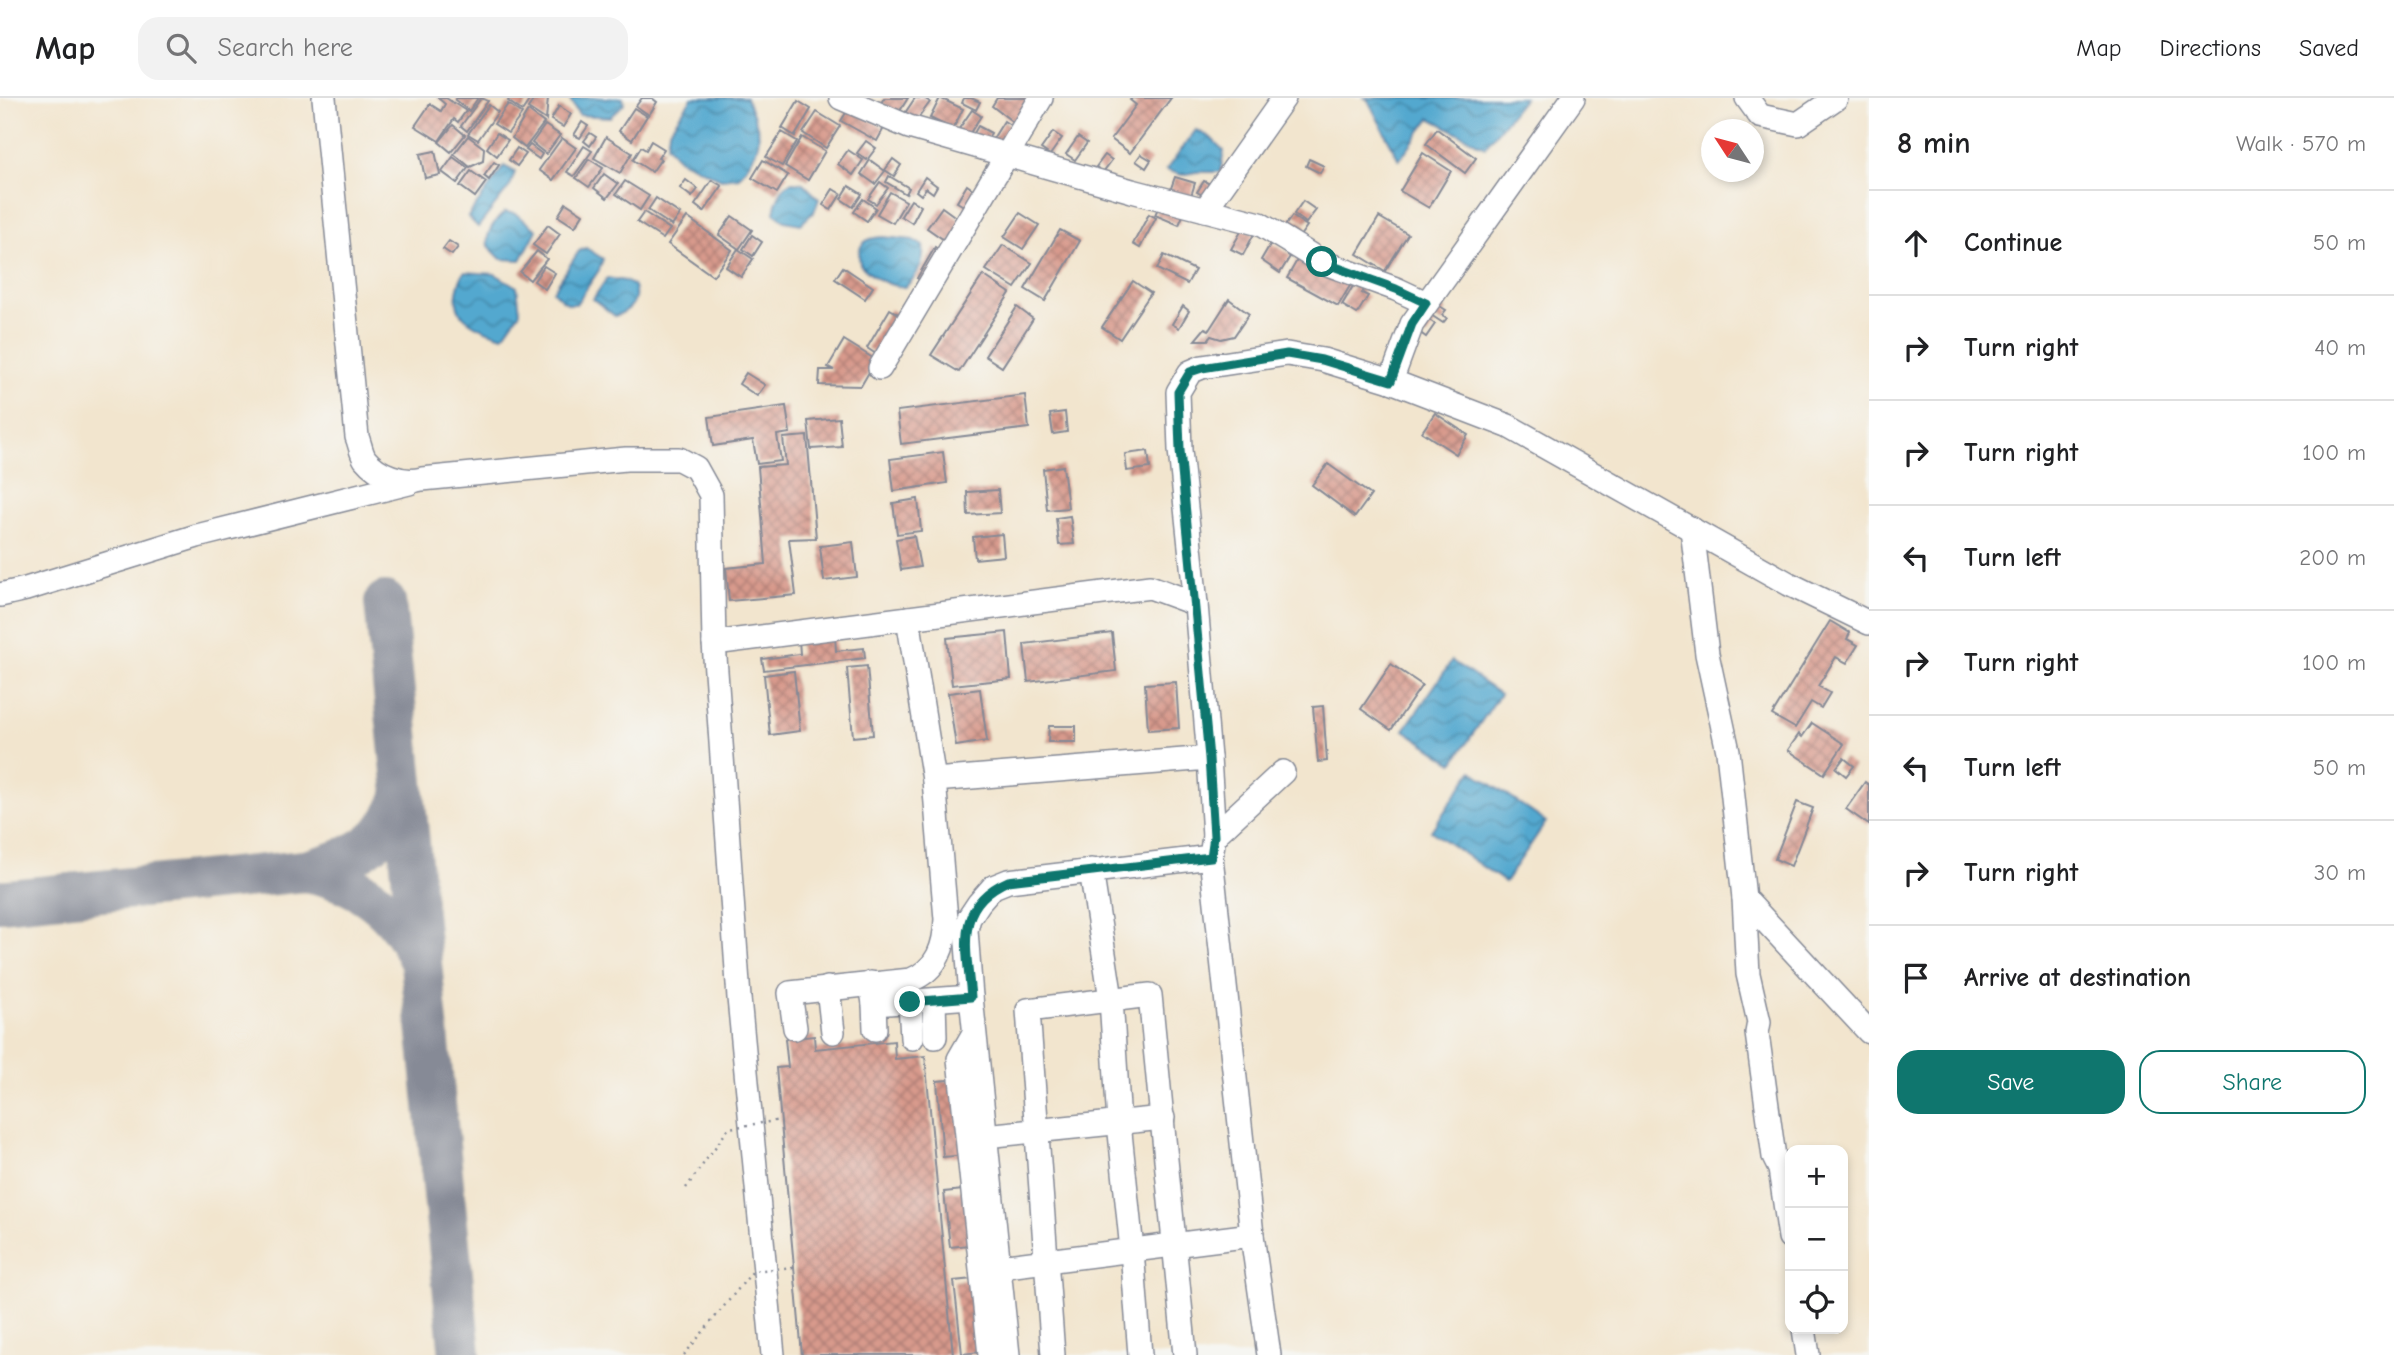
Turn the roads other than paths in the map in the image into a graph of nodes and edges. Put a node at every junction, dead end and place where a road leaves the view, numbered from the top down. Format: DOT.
graph roads {
  1 [pos="324,98"];
  2 [pos="841,98"];
  3 [pos="1041,98"];
  4 [pos="1284,98"];
  5 [pos="1573,98"];
  6 [pos="1748,98"];
  7 [pos="1836,98"];
  8 [pos="1007,155"];
  9 [pos="1205,210"];
  10 [pos="1426,303"];
  11 [pos="880,368"];
  12 [pos="1391,381"];
  13 [pos="409,482"];
  14 [pos="1692,529"];
  15 [pos="0,595"];
  16 [pos="1196,604"];
  17 [pos="908,618"];
  18 [pos="1869,623"];
  19 [pos="715,643"];
  20 [pos="1209,758"];
  21 [pos="1283,772"];
  22 [pos="934,780"];
  23 [pos="1213,846"];
  24 [pos="1091,870"];
  25 [pos="1744,898"];
  26 [pos="828,988"];
  27 [pos="873,994"];
  28 [pos="971,997"];
  29 [pos="1111,999"];
  30 [pos="934,1000"];
  31 [pos="910,1002"];
  32 [pos="794,1028"];
  33 [pos="875,1029"];
  34 [pos="833,1032"];
  35 [pos="1869,1032"];
  36 [pos="974,1033"];
  37 [pos="1164,1118"];
  38 [pos="1119,1123"];
  39 [pos="1036,1130"];
  40 [pos="985,1136"];
  41 [pos="1786,1208"];
  42 [pos="1252,1235"];
  43 [pos="1174,1245"];
  44 [pos="1132,1250"];
  45 [pos="1046,1261"];
  46 [pos="999,1267"];
  47 [pos="1805,1334"];
  48 [pos="774,1355"];
  49 [pos="990,1355"];
  50 [pos="1008,1355"];
  51 [pos="1053,1355"];
  52 [pos="1140,1355"];
  53 [pos="1185,1355"];
  54 [pos="1269,1355"];
  55 [pos="1808,1355"];
  1 -- 13 [label="street"];
  2 -- 8 [label="street"];
  3 -- 8 [label="street"];
  4 -- 9 [label="street"];
  5 -- 10 [label="street"];
  6 -- 7 [label="street"];
  8 -- 9 [label="street"];
  8 -- 11 [label="street"];
  9 -- 10 [label="street"];
  10 -- 12 [label="street"];
  12 -- 14 [label="street"];
  12 -- 16 [label="street"];
  13 -- 15 [label="street"];
  13 -- 19 [label="street"];
  14 -- 18 [label="street"];
  14 -- 25 [label="street"];
  16 -- 17 [label="street"];
  16 -- 20 [label="street"];
  17 -- 19 [label="street"];
  17 -- 22 [label="street"];
  19 -- 48 [label="street"];
  20 -- 22 [label="street"];
  20 -- 23 [label="street"];
  21 -- 23 [label="street"];
  22 -- 27 [label="street"];
  23 -- 24 [label="street"];
  23 -- 42 [label="street"];
  24 -- 28 [label="street"];
  24 -- 29 [label="street"];
  25 -- 35 [label="street"];
  25 -- 41 [label="street"];
  26 -- 27 [label="street"];
  26 -- 32 [label="street"];
  26 -- 34 [label="street"];
  27 -- 31 [label="street"];
  27 -- 33 [label="street"];
  28 -- 30 [label="street"];
  28 -- 36 [label="street"];
  29 -- 37 [label="street"];
  29 -- 38 [label="street"];
  29 -- 39 [label="street"];
  30 -- 31 [label="street"];
  30 -- 31 [label="street"];
  36 -- 40 [label="street"];
  36 -- 49 [label="street"];
  37 -- 38 [label="street"];
  37 -- 43 [label="street"];
  38 -- 39 [label="street"];
  38 -- 44 [label="street"];
  39 -- 40 [label="street"];
  39 -- 45 [label="street"];
  40 -- 46 [label="street"];
  42 -- 43 [label="street"];
  42 -- 54 [label="street"];
  43 -- 44 [label="street"];
  43 -- 53 [label="street"];
  44 -- 45 [label="street"];
  44 -- 52 [label="street"];
  45 -- 46 [label="street"];
  45 -- 51 [label="street"];
  46 -- 50 [label="street"];
  47 -- 55 [label="street"];
}
